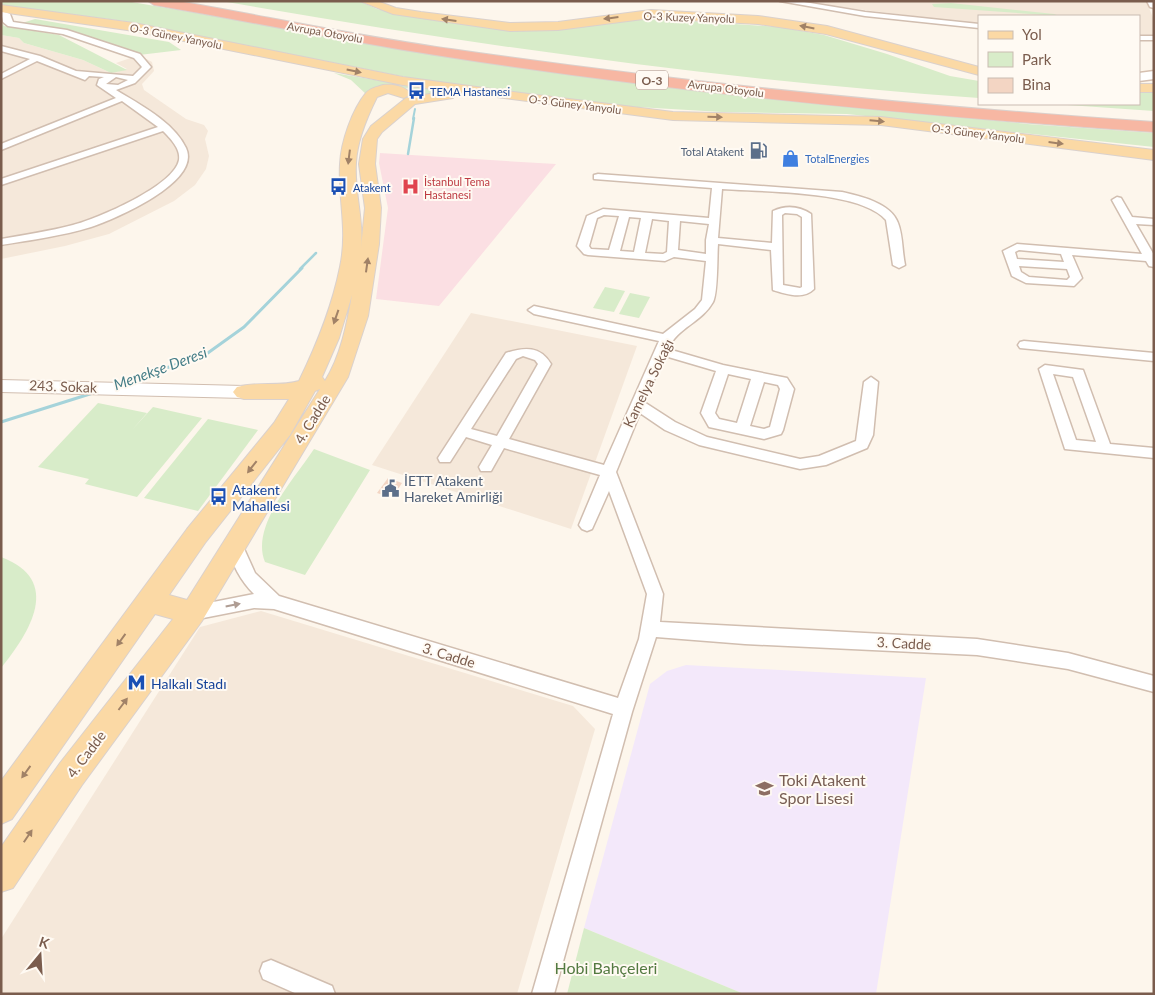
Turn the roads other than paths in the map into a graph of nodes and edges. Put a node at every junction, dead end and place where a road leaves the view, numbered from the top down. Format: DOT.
graph roads {
  1 [pos="154,1"];
  2 [pos="195,1"];
  3 [pos="366,1"];
  4 [pos="783,1"];
  5 [pos="1152,1"];
  6 [pos="1154,5"];
  7 [pos="2,11"];
  8 [pos="48,17"];
  9 [pos="109,23"];
  10 [pos="26,26"];
  11 [pos="978,26"];
  12 [pos="68,33"];
  13 [pos="855,38"];
  14 [pos="1140,38"];
  15 [pos="1154,38"];
  16 [pos="221,44"];
  17 [pos="1,48"];
  18 [pos="116,48"];
  19 [pos="98,52"];
  20 [pos="38,58"];
  21 [pos="978,71"];
  22 [pos="78,74"];
  23 [pos="978,75"];
  24 [pos="115,76"];
  25 [pos="1154,77"];
  26 [pos="1,78"];
  27 [pos="1140,78"];
  28 [pos="131,82"];
  29 [pos="103,86"];
  30 [pos="1140,88"];
  31 [pos="1154,88"];
  32 [pos="123,98"];
  33 [pos="134,105"];
  34 [pos="614,109"];
  35 [pos="365,111"];
  36 [pos="1154,119"];
  37 [pos="1154,127"];
  38 [pos="163,128"];
  39 [pos="376,129"];
  40 [pos="1,147"];
  41 [pos="1096,148"];
  42 [pos="1154,151"];
  43 [pos="1154,155"];
  44 [pos="598,177"];
  45 [pos="1,182"];
  46 [pos="717,187"];
  47 [pos="1117,200"];
  48 [pos="625,214"];
  49 [pos="647,216"];
  50 [pos="675,218"];
  51 [pos="1129,220"];
  52 [pos="713,221"];
  53 [pos="1154,222"];
  54 [pos="711,240"];
  55 [pos="1,242"];
  56 [pos="777,247"];
  57 [pos="1065,251"];
  58 [pos="672,253"];
  59 [pos="614,254"];
  60 [pos="639,256"];
  61 [pos="712,258"];
  62 [pos="1012,262"];
  63 [pos="1152,262"];
  64 [pos="899,266"];
  65 [pos="1071,266"];
  66 [pos="534,310"];
  67 [pos="664,345"];
  68 [pos="1024,345"];
  69 [pos="1154,357"];
  70 [pos="319,359"];
  71 [pos="344,364"];
  72 [pos="723,369"];
  73 [pos="759,376"];
  74 [pos="871,382"];
  75 [pos="1,386"];
  76 [pos="307,388"];
  77 [pos="244,392"];
  78 [pos="636,404"];
  79 [pos="720,424"];
  80 [pos="282,429"];
  81 [pos="742,429"];
  82 [pos="464,432"];
  83 [pos="502,442"];
  84 [pos="714,443"];
  85 [pos="1106,449"];
  86 [pos="1154,454"];
  87 [pos="445,458"];
  88 [pos="486,467"];
  89 [pos="609,472"];
  90 [pos="587,525"];
  91 [pos="196,536"];
  92 [pos="235,548"];
  93 [pos="149,601"];
  94 [pos="274,602"];
  95 [pos="193,613"];
  96 [pos="652,629"];
  97 [pos="1154,684"];
  98 [pos="624,709"];
  99 [pos="1,808"];
  100 [pos="1,876"];
  101 [pos="272,971"];
  102 [pos="324,994"];
  103 [pos="543,994"];
  1 -- 37 [label="highway, Avrupa Otoyolu / O-3"];
  2 -- 36 [label="highway, Avrupa Otoyolu / O-3"];
  13 -- 3 [label="main road, O-3 Kuzey Yanyolu, one-way"];
  4 -- 11 [label="street"];
  5 -- 6 [label="main road"];
  7 -- 8 [label="main road"];
  7 -- 9 [label="main road, O-3 Güney Yanyolu"];
  7 -- 10 [label="street"];
  8 -- 9 [label="main road"];
  8 -- 10 [label="street"];
  9 -- 16 [label="main road, O-3 Güney Yanyolu"];
  10 -- 12 [label="street"];
  12 -- 18 [label="street"];
  12 -- 19 [label="street"];
  13 -- 21 [label="main road, O-3 Kuzey Yanyolu"];
  13 -- 23 [label="main road"];
  14 -- 15 [label="street"];
  16 -- 34 [label="main road, O-3 Güney Yanyolu, one-way"];
  16 -- 35 [label="main road"];
  17 -- 20 [label="street"];
  18 -- 19 [label="street"];
  18 -- 28 [label="street"];
  19 -- 24 [label="street"];
  20 -- 22 [label="street"];
  20 -- 26 [label="street"];
  22 -- 24 [label="street"];
  22 -- 29 [label="street"];
  24 -- 28 [label="street"];
  24 -- 29 [label="street"];
  25 -- 27 [label="main road"];
  28 -- 29 [label="street"];
  28 -- 33 [label="street"];
  29 -- 32 [label="street"];
  30 -- 31 [label="main road"];
  32 -- 33 [label="street"];
  32 -- 40 [label="street"];
  33 -- 38 [label="street"];
  34 -- 39 [label="main road"];
  34 -- 41 [label="main road, O-3 Güney Yanyolu, one-way"];
  35 -- 39 [label="main road, 4. Cadde"];
  35 -- 70 [label="main road, 4. Cadde, one-way"];
  38 -- 45 [label="street"];
  38 -- 55 [label="street"];
  71 -- 39 [label="main road, 4. Cadde, one-way"];
  41 -- 42 [label="main road"];
  41 -- 43 [label="main road, O-3 Güney Yanyolu"];
  44 -- 46 [label="street"];
  46 -- 52 [label="street, Kamelya Sokağı"];
  46 -- 64 [label="street"];
  47 -- 51 [label="street"];
  48 -- 49 [label="street"];
  48 -- 59 [label="street"];
  48 -- 59 [label="street"];
  49 -- 50 [label="street"];
  49 -- 60 [label="street"];
  50 -- 52 [label="street"];
  50 -- 58 [label="street"];
  51 -- 53 [label="street"];
  51 -- 63 [label="street"];
  52 -- 54 [label="street, Kamelya Sokağı"];
  54 -- 56 [label="street"];
  54 -- 61 [label="street, Kamelya Sokağı"];
  56 -- 56 [label="street"];
  57 -- 62 [label="street"];
  57 -- 63 [label="street"];
  57 -- 65 [label="street"];
  58 -- 60 [label="street"];
  58 -- 61 [label="street"];
  59 -- 60 [label="street"];
  61 -- 67 [label="street, Kamelya Sokağı"];
  62 -- 65 [label="street"];
  62 -- 65 [label="street"];
  66 -- 67 [label="street"];
  67 -- 72 [label="street"];
  67 -- 78 [label="street, Kamelya Sokağı"];
  68 -- 69 [label="street"];
  70 -- 76 [label="main road, 4. Cadde"];
  70 -- 77 [label="main road"];
  71 -- 76 [label="main road"];
  71 -- 92 [label="main road, 4. Cadde"];
  72 -- 73 [label="street"];
  72 -- 79 [label="street"];
  73 -- 81 [label="street"];
  73 -- 81 [label="street"];
  74 -- 84 [label="street"];
  75 -- 77 [label="street, 243. Sokak"];
  76 -- 77 [label="main road"];
  76 -- 80 [label="main road, 4. Cadde"];
  77 -- 80 [label="main road"];
  78 -- 84 [label="street"];
  78 -- 89 [label="street, Kamelya Sokağı"];
  79 -- 81 [label="street"];
  79 -- 84 [label="street"];
  80 -- 91 [label="main road, 4. Cadde, one-way"];
  82 -- 83 [label="street"];
  82 -- 83 [label="street"];
  82 -- 87 [label="street"];
  83 -- 88 [label="street"];
  83 -- 89 [label="street"];
  85 -- 85 [label="street"];
  85 -- 86 [label="street"];
  89 -- 90 [label="street, Kamelya Sokağı"];
  89 -- 96 [label="street"];
  91 -- 92 [label="main road"];
  91 -- 93 [label="main road, 4. Cadde"];
  92 -- 94 [label="street"];
  92 -- 95 [label="main road, 4. Cadde"];
  93 -- 95 [label="main road"];
  93 -- 99 [label="main road, 4. Cadde, one-way"];
  95 -- 94 [label="street, one-way"];
  94 -- 98 [label="street, 3. Cadde"];
  100 -- 95 [label="main road, 4. Cadde, one-way"];
  96 -- 97 [label="street, 3. Cadde"];
  96 -- 98 [label="street"];
  98 -- 103 [label="street"];
  101 -- 102 [label="street"];
}
